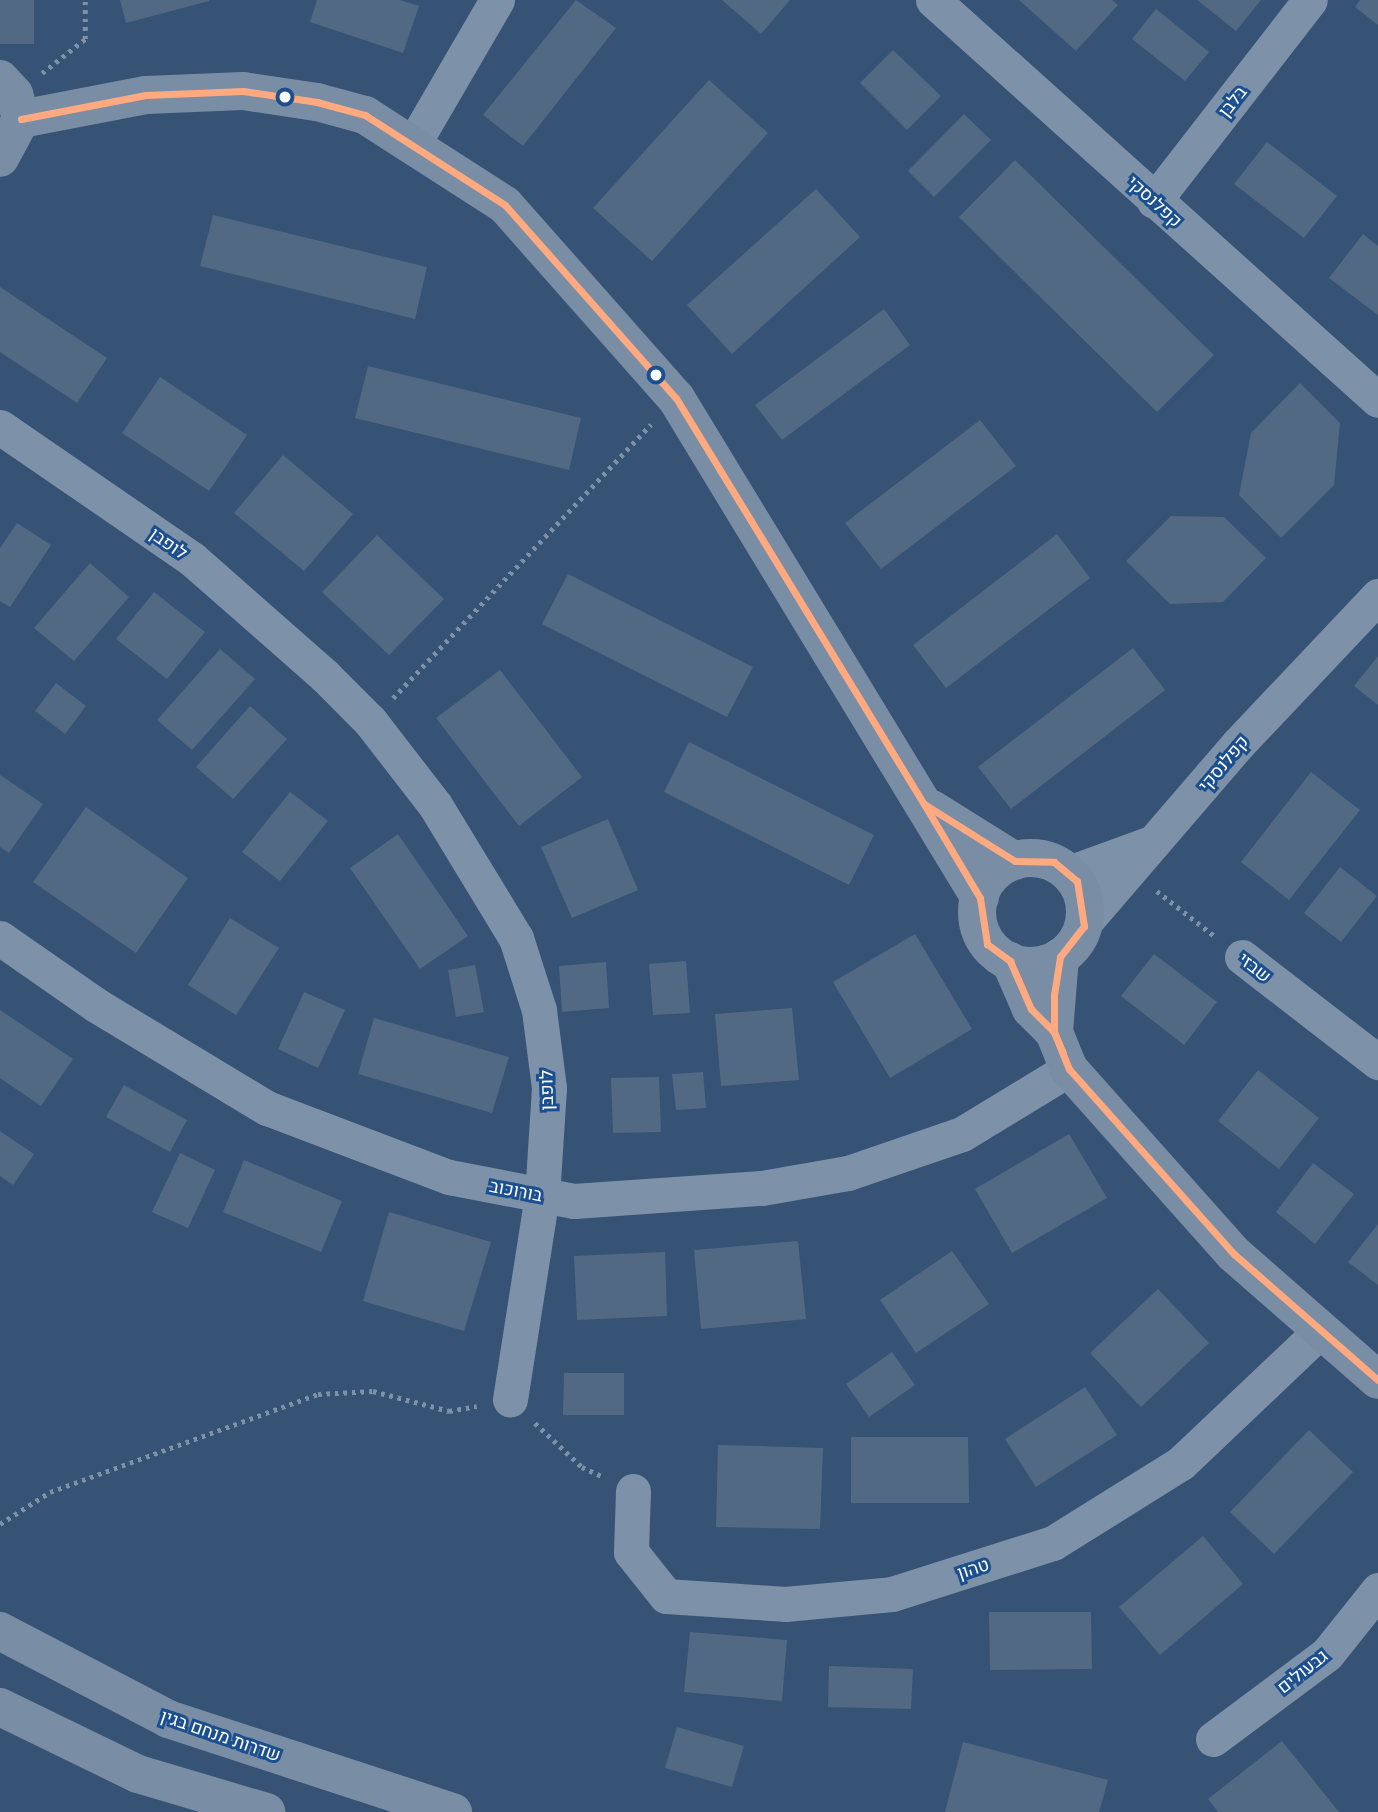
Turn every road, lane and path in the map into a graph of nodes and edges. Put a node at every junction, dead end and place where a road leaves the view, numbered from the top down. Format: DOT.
graph roads {
  1 [pos="85,0"];
  2 [pos="497,0"];
  3 [pos="933,0"];
  4 [pos="1310,0"];
  5 [pos="12,97"];
  6 [pos="412,146"];
  7 [pos="0,158"];
  8 [pos="1154,201"];
  9 [pos="676,398"];
  10 [pos="1378,400"];
  11 [pos="0,427"];
  12 [pos="1378,596"];
  13 [pos="370,721"];
  14 [pos="924,804"];
  15 [pos="1157,841"];
  16 [pos="1014,861"];
  17 [pos="1132,872"];
  18 [pos="1069,873"];
  19 [pos="979,898"];
  20 [pos="1084,923"];
  21 [pos="0,938"];
  22 [pos="1060,957"];
  23 [pos="1242,957"];
  24 [pos="1010,961"];
  25 [pos="1054,1032"];
  26 [pos="1378,1062"];
  27 [pos="1069,1069"];
  28 [pos="542,1195"];
  29 [pos="1321,1330"];
  30 [pos="1378,1380"];
  31 [pos="510,1400"];
  32 [pos="634,1491"];
  33 [pos="0,1524"];
  34 [pos="1378,1590"];
  35 [pos="0,1631"];
  36 [pos="0,1707"];
  37 [pos="1213,1739"];
  38 [pos="266,1812"];
  39 [pos="453,1812"];
  1 -- 5 [label="path"];
  2 -- 6 [label="street"];
  3 -- 8 [label="street, קפלנסקי"];
  4 -- 8 [label="street, בלבן"];
  5 -- 6 [label="street"];
  5 -- 7 [label="street"];
  6 -- 9 [label="street"];
  8 -- 10 [label="street, קפלנסקי"];
  9 -- 13 [label="path"];
  9 -- 14 [label="street"];
  11 -- 13 [label="street, לופבן"];
  12 -- 15 [label="street, קפלנסקי"];
  13 -- 28 [label="street, לופבן"];
  14 -- 16 [label="street"];
  14 -- 19 [label="street"];
  15 -- 17 [label="street, קפלנסקי"];
  15 -- 18 [label="street"];
  16 -- 18 [label="street"];
  16 -- 19 [label="street"];
  17 -- 20 [label="street, קפלנסקי"];
  17 -- 23 [label="path, שבזי"];
  18 -- 20 [label="street"];
  19 -- 24 [label="street"];
  20 -- 22 [label="street"];
  21 -- 28 [label="street, בורוכוב"];
  22 -- 24 [label="street"];
  22 -- 25 [label="street"];
  23 -- 26 [label="street, שבזי"];
  24 -- 25 [label="street"];
  25 -- 27 [label="street"];
  27 -- 28 [label="street, בורוכוב"];
  27 -- 29 [label="street"];
  28 -- 31 [label="street, לופבן"];
  29 -- 30 [label="street"];
  29 -- 32 [label="street, טהון"];
  31 -- 32 [label="path"];
  31 -- 33 [label="path"];
  34 -- 37 [label="street, גבעולים"];
  35 -- 39 [label="street, שדרות מנחם בגין"];
  36 -- 38 [label="street"];
}
